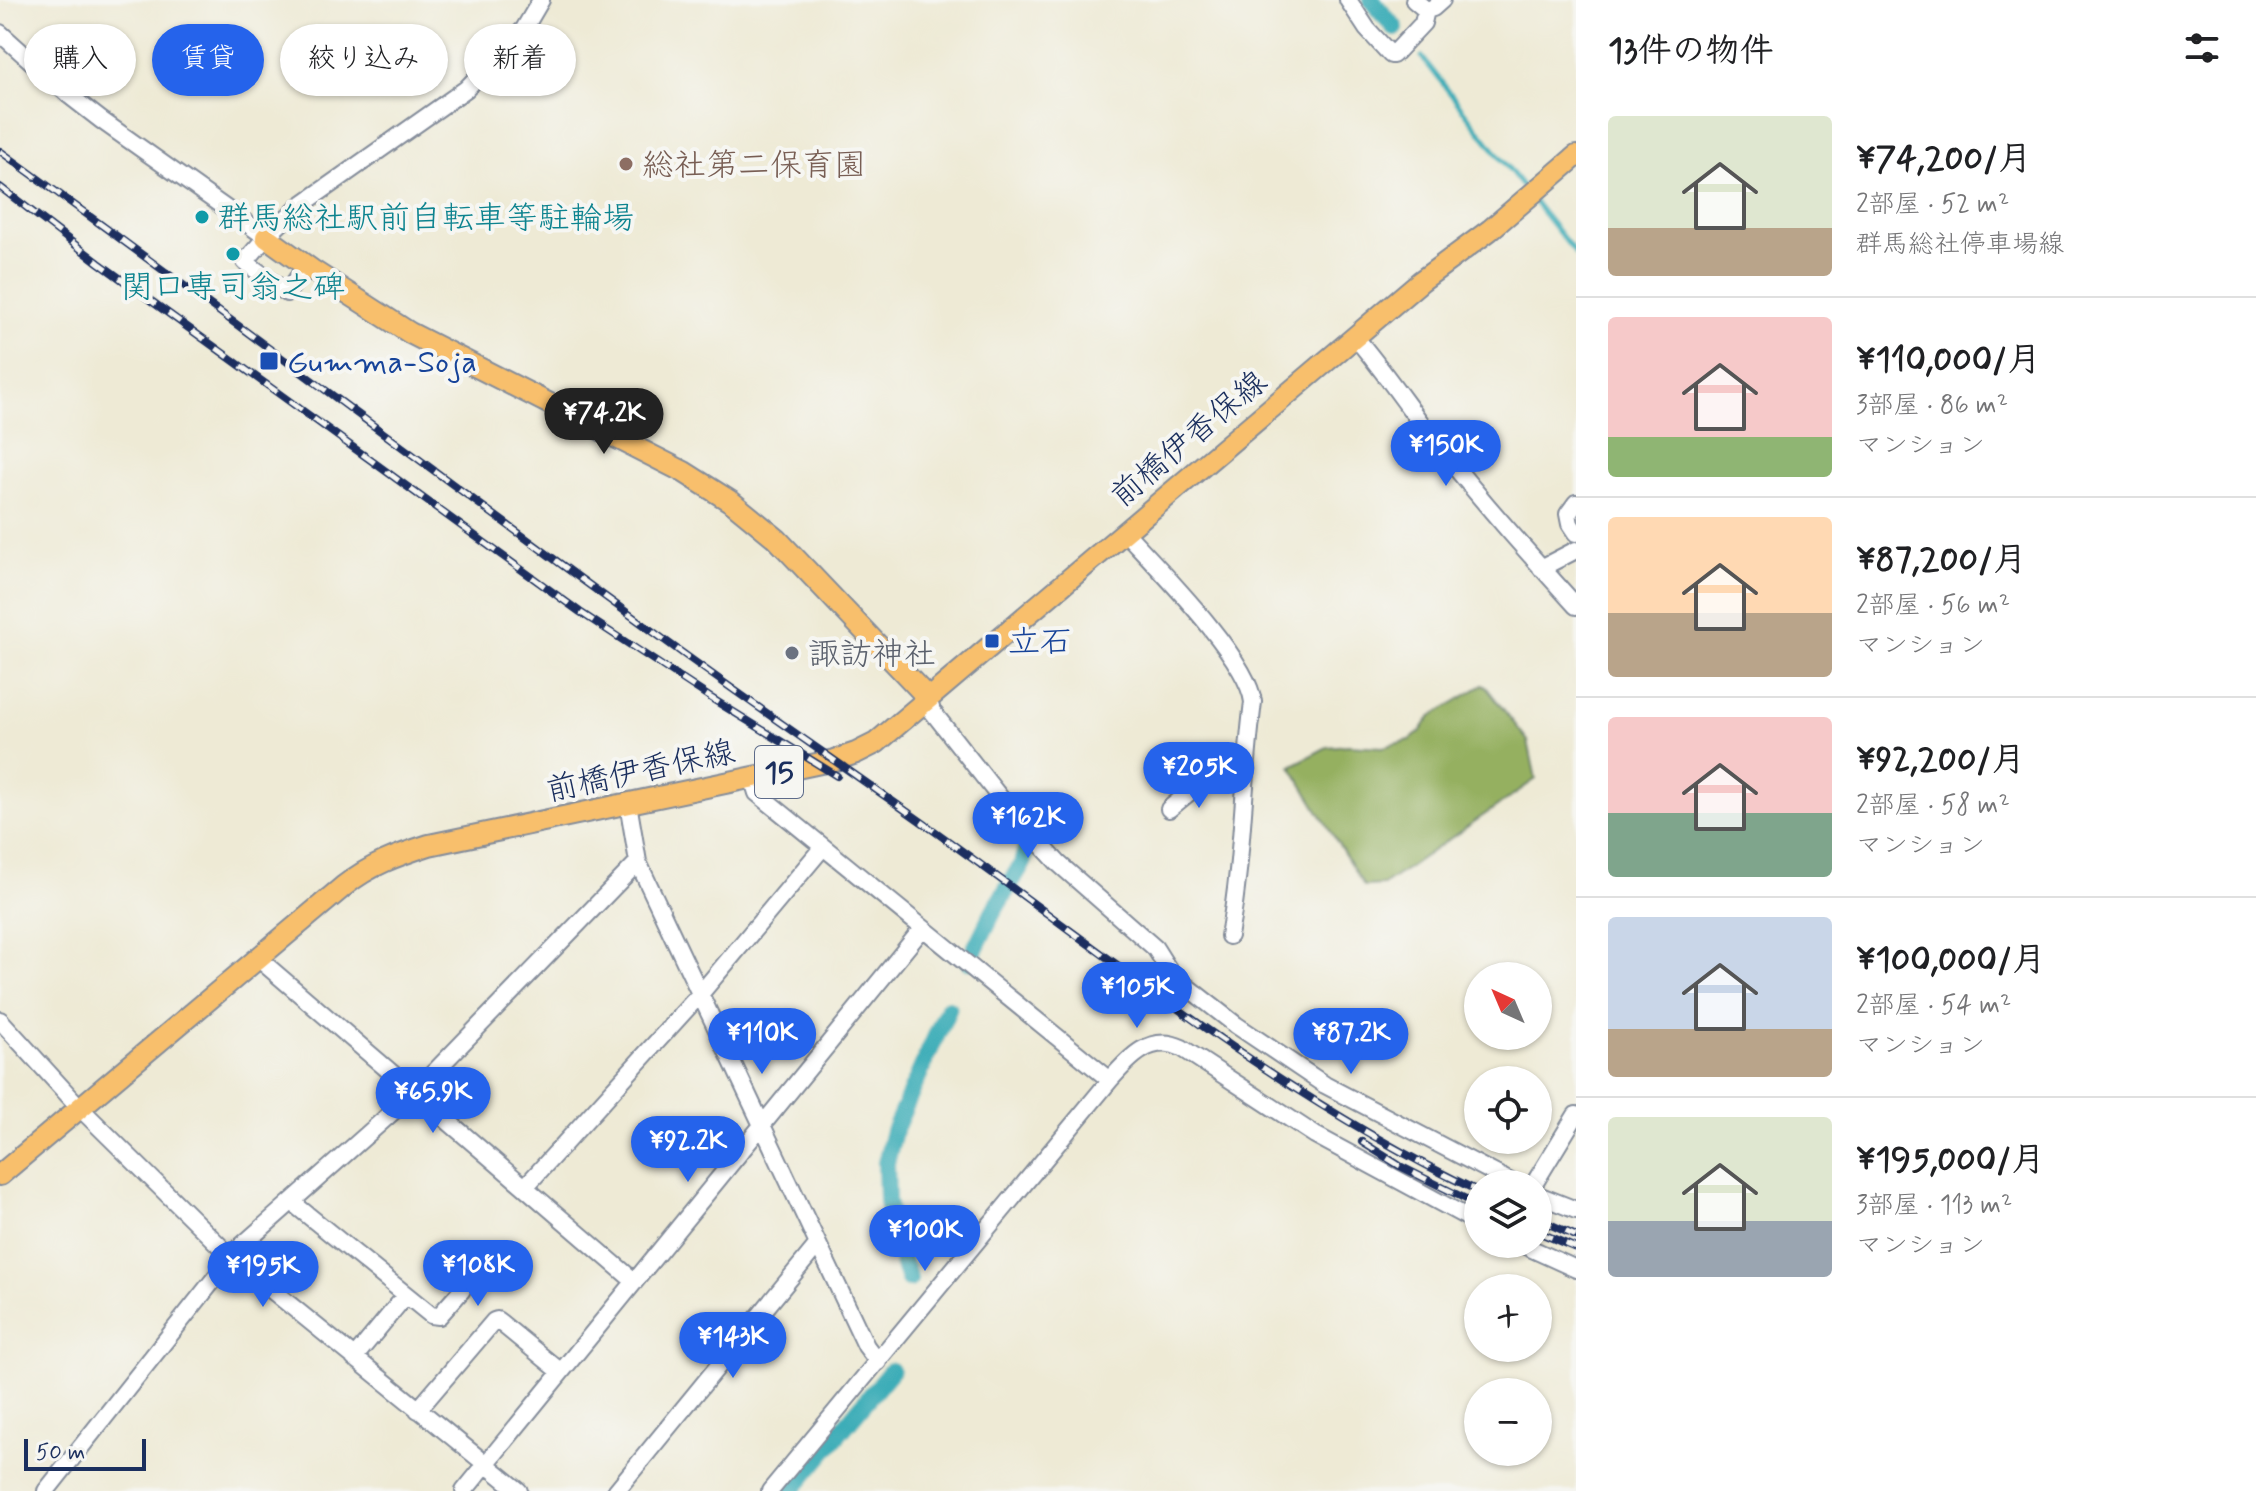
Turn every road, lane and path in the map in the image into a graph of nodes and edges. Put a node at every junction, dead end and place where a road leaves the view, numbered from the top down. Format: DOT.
graph roads {
  1 [pos="541,0"];
  2 [pos="1348,0"];
  3 [pos="1442,0"];
  4 [pos="1420,5"];
  5 [pos="0,33"];
  6 [pos="1576,156"];
  7 [pos="266,237"];
  8 [pos="306,266"];
  9 [pos="1355,337"];
  10 [pos="1576,503"];
  11 [pos="1124,531"];
  12 [pos="1576,533"];
  13 [pos="1576,550"];
  14 [pos="1541,568"];
  15 [pos="1576,606"];
  16 [pos="928,698"];
  17 [pos="752,777"];
  18 [pos="1203,781"];
  19 [pos="628,803"];
  20 [pos="1169,809"];
  21 [pos="823,847"];
  22 [pos="638,862"];
  23 [pos="922,929"];
  24 [pos="1229,936"];
  25 [pos="259,959"];
  26 [pos="701,993"];
  27 [pos="0,1020"];
  28 [pos="1110,1080"];
  29 [pos="414,1093"];
  30 [pos="81,1109"];
  31 [pos="1576,1115"];
  32 [pos="762,1125"];
  33 [pos="1488,1170"];
  34 [pos="1543,1170"];
  35 [pos="0,1175"];
  36 [pos="525,1187"];
  37 [pos="294,1200"];
  38 [pos="1552,1201"];
  39 [pos="1576,1210"];
  40 [pos="1464,1215"];
  41 [pos="818,1244"];
  42 [pos="231,1257"];
  43 [pos="1552,1258"];
  44 [pos="1576,1269"];
  45 [pos="634,1281"];
  46 [pos="462,1290"];
  47 [pos="406,1295"];
  48 [pos="354,1358"];
  49 [pos="878,1362"];
  50 [pos="561,1372"];
  51 [pos="418,1410"];
  52 [pos="486,1465"];
  53 [pos="46,1491"];
  54 [pos="464,1491"];
  55 [pos="519,1491"];
  56 [pos="616,1491"];
  57 [pos="770,1491"];
  1 -- 7 [label="street"];
  2 -- 4 [label="street"];
  3 -- 4 [label="street"];
  5 -- 7 [label="street"];
  6 -- 9 [label="main road, 前橋伊香保線 / 15"];
  7 -- 8 [label="main road"];
  7 -- 8 [label="street"];
  8 -- 16 [label="main road"];
  9 -- 11 [label="main road, 前橋伊香保線 / 15"];
  9 -- 14 [label="street"];
  10 -- 12 [label="street"];
  11 -- 16 [label="main road, 前橋伊香保線 / 15"];
  11 -- 24 [label="street"];
  13 -- 14 [label="street"];
  14 -- 15 [label="street"];
  16 -- 17 [label="main road, 前橋伊香保線 / 15"];
  16 -- 33 [label="street"];
  17 -- 19 [label="main road, 前橋伊香保線 / 15"];
  17 -- 21 [label="street"];
  18 -- 20 [label="street"];
  19 -- 22 [label="street"];
  19 -- 25 [label="main road, 前橋伊香保線 / 15"];
  21 -- 23 [label="street"];
  21 -- 26 [label="street"];
  22 -- 26 [label="street"];
  22 -- 29 [label="street"];
  23 -- 28 [label="street"];
  23 -- 32 [label="street"];
  25 -- 29 [label="street"];
  25 -- 30 [label="main road, 前橋伊香保線 / 15"];
  26 -- 32 [label="street"];
  26 -- 36 [label="street"];
  27 -- 30 [label="street"];
  28 -- 40 [label="street"];
  28 -- 49 [label="street"];
  29 -- 36 [label="street"];
  29 -- 37 [label="street"];
  30 -- 35 [label="main road, 前橋伊香保線 / 15"];
  30 -- 42 [label="street"];
  31 -- 34 [label="street"];
  32 -- 41 [label="street"];
  32 -- 45 [label="street"];
  36 -- 45 [label="street"];
  37 -- 42 [label="street"];
  37 -- 47 [label="street"];
  38 -- 39 [label="street"];
  41 -- 49 [label="street"];
  41 -- 56 [label="street"];
  42 -- 48 [label="street"];
  42 -- 53 [label="street"];
  43 -- 44 [label="street"];
  45 -- 50 [label="street"];
  46 -- 47 [label="street"];
  47 -- 48 [label="street"];
  48 -- 51 [label="street"];
  49 -- 57 [label="street"];
  50 -- 51 [label="street"];
  50 -- 52 [label="street"];
  51 -- 52 [label="street"];
  52 -- 54 [label="street"];
  52 -- 55 [label="street"];
}
